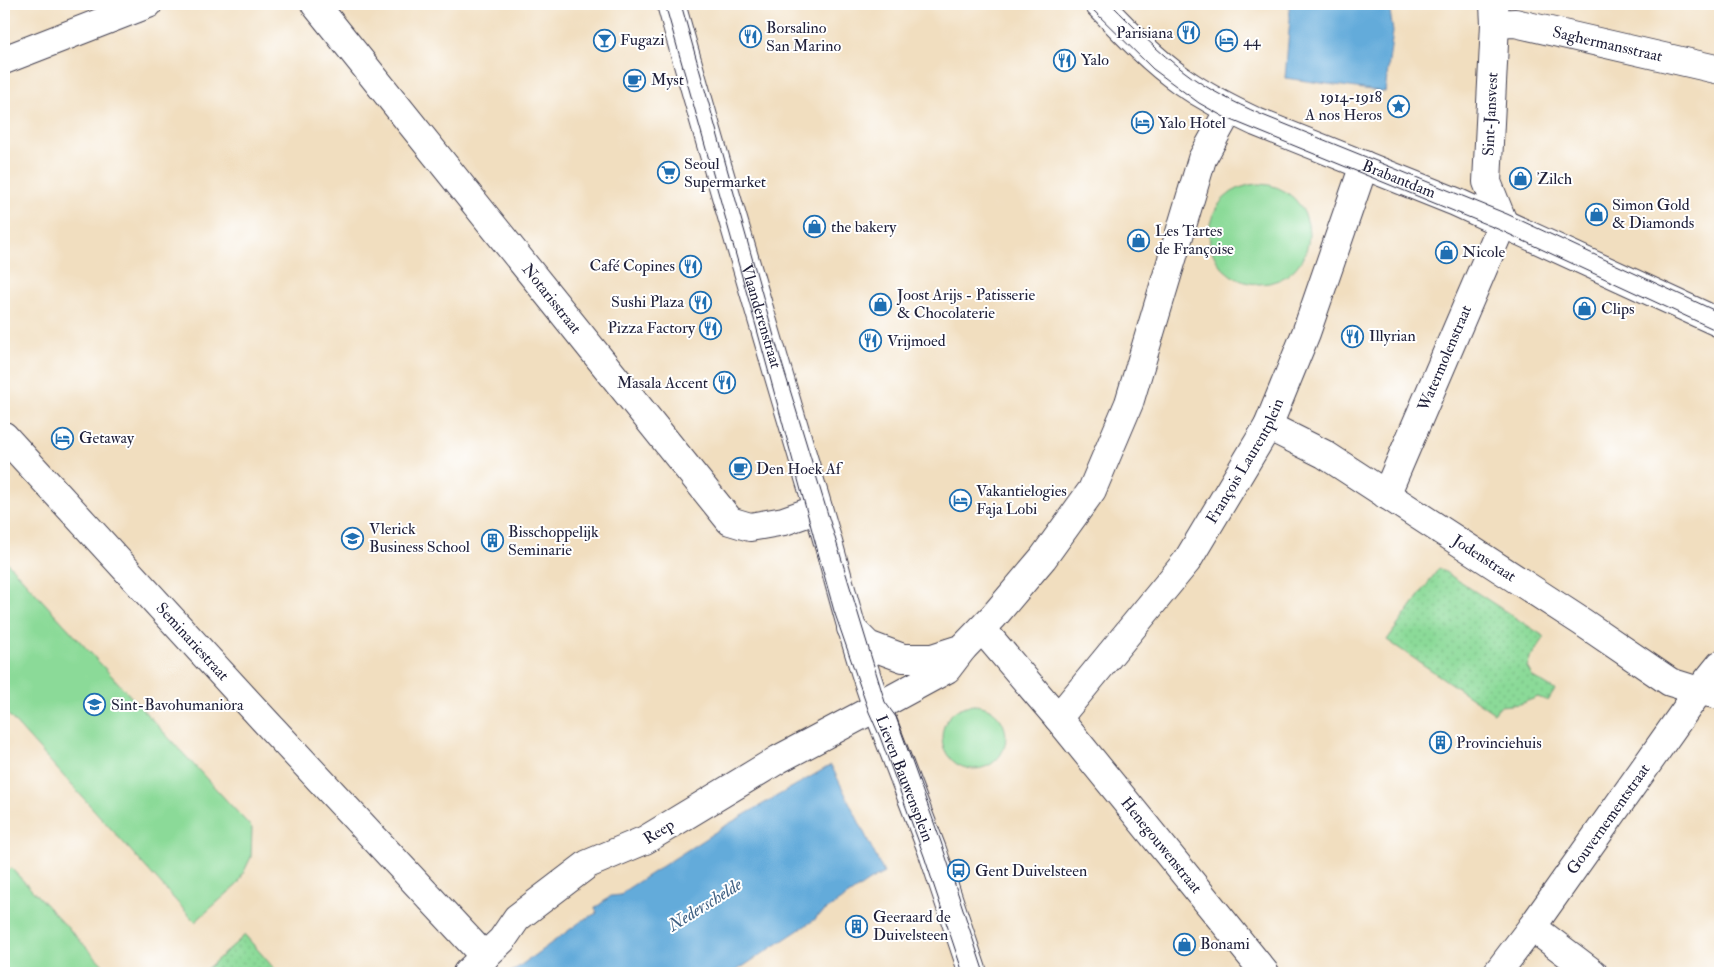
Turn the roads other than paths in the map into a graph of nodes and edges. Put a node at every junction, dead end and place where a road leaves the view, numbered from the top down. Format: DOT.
graph roads {
  1 [pos="148,4"];
  2 [pos="315,4"];
  3 [pos="671,4"];
  4 [pos="1099,4"];
  5 [pos="1494,14"];
  6 [pos="4,60"];
  7 [pos="1720,70"];
  8 [pos="1229,110"];
  9 [pos="1364,166"];
  10 [pos="1503,222"];
  11 [pos="1720,323"];
  12 [pos="1268,426"];
  13 [pos="4,436"];
  14 [pos="1386,495"];
  15 [pos="818,510"];
  16 [pos="851,628"];
  17 [pos="982,629"];
  18 [pos="963,648"];
  19 [pos="1720,665"];
  20 [pos="1709,693"];
  21 [pos="873,709"];
  22 [pos="1058,718"];
  23 [pos="1532,927"];
  24 [pos="476,965"];
  25 [pos="973,973"];
  26 [pos="1265,973"];
  27 [pos="1497,973"];
  28 [pos="1593,973"];
  1 -- 6 [label="street"];
  2 -- 15 [label="street, Notarisstraat"];
  3 -- 15 [label="street, Vlaanderenstraat"];
  4 -- 8 [label="street, Brabantdam"];
  5 -- 7 [label="street, Saghermansstraat"];
  5 -- 10 [label="street, Sint-Jansvest"];
  8 -- 9 [label="street, Brabantdam"];
  8 -- 17 [label="street"];
  9 -- 10 [label="street, Brabantdam"];
  9 -- 12 [label="street, François Laurentplein"];
  10 -- 11 [label="street, Brabantdam"];
  10 -- 14 [label="street, Watermolenstraat"];
  12 -- 14 [label="street, Jodenstraat"];
  12 -- 22 [label="street, François Laurentplein"];
  13 -- 24 [label="street, Seminariestraat"];
  14 -- 20 [label="street, Jodenstraat"];
  15 -- 16 [label="street, Vlaanderenstraat"];
  16 -- 18 [label="street"];
  16 -- 21 [label="street, Vlaanderenstraat"];
  17 -- 18 [label="street, Lieven Bauwensplein"];
  17 -- 22 [label="street"];
  18 -- 21 [label="street, Lieven Bauwensplein"];
  19 -- 20 [label="street, Gouvernementstraat"];
  20 -- 23 [label="street, Gouvernementstraat"];
  21 -- 24 [label="street, Reep"];
  21 -- 25 [label="street, Lieven Bauwensplein"];
  22 -- 26 [label="street, Henegouwenstraat"];
  23 -- 27 [label="street, Gouvernementstraat"];
  23 -- 28 [label="street"];
}
